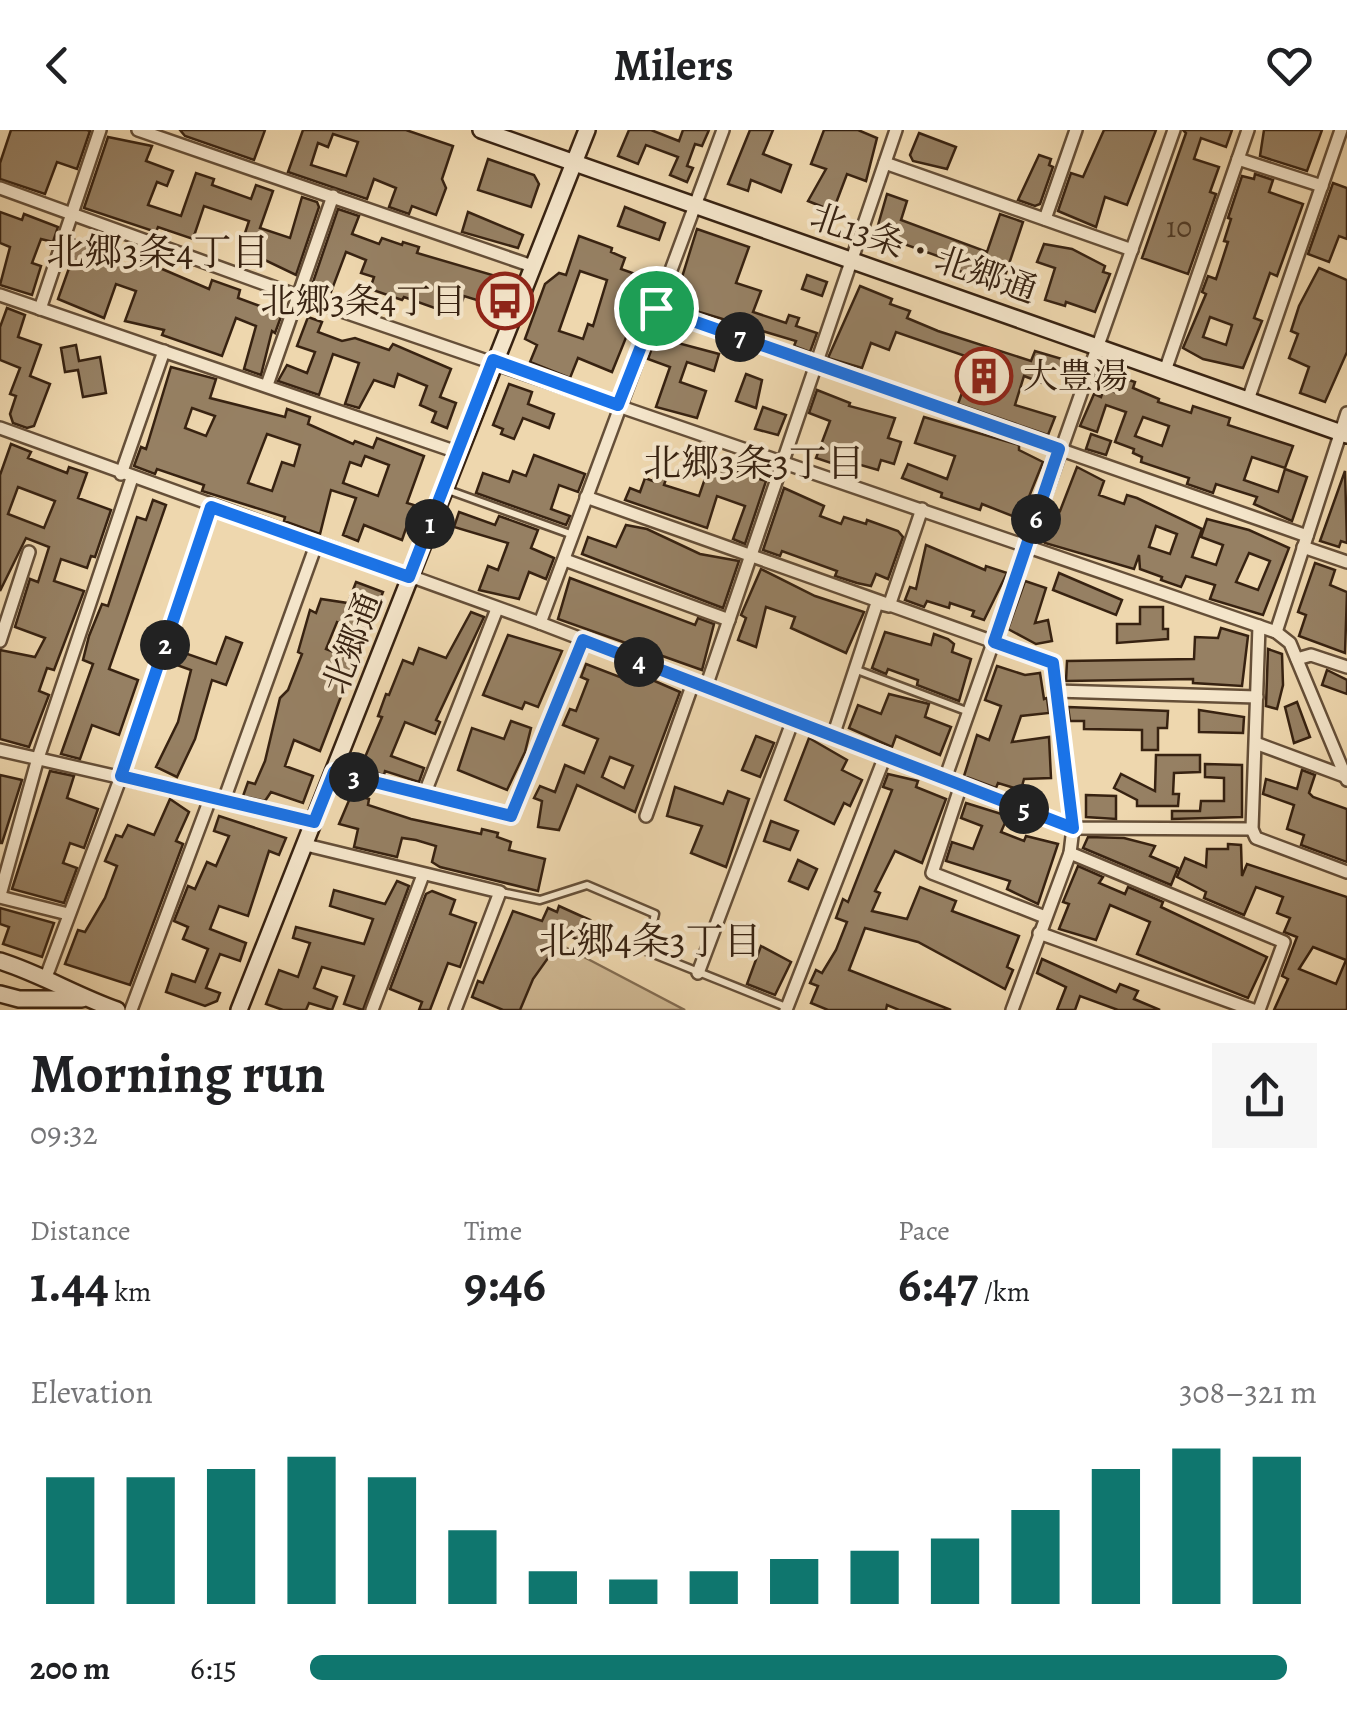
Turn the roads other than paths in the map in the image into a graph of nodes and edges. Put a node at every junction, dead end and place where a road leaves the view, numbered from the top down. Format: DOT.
graph roads {
  1 [pos="100,130"];
  2 [pos="138,130"];
  3 [pos="481,130"];
  4 [pos="587,130"];
  5 [pos="723,130"];
  6 [pos="896,130"];
  7 [pos="1076,130"];
  8 [pos="1174,130"];
  9 [pos="1248,130"];
  10 [pos="1341,130"];
  11 [pos="1238,159"];
  12 [pos="575,163"];
  13 [pos="885,163"];
  14 [pos="1322,186"];
  15 [pos="0,188"];
  16 [pos="333,196"];
  17 [pos="694,204"];
  18 [pos="72,213"];
  19 [pos="1045,219"];
  20 [pos="1132,250"];
  21 [pos="853,261"];
  22 [pos="532,266"];
  23 [pos="0,295"];
  24 [pos="298,296"];
  25 [pos="656,308"];
  26 [pos="40,309"];
  27 [pos="1096,344"];
  28 [pos="164,351"];
  29 [pos="493,360"];
  30 [pos="818,364"];
  31 [pos="1165,371"];
  32 [pos="267,385"];
  33 [pos="1248,400"];
  34 [pos="618,405"];
  35 [pos="1347,413"];
  36 [pos="0,429"];
  37 [pos="1344,434"];
  38 [pos="1059,449"];
  39 [pos="457,452"];
  40 [pos="785,463"];
  41 [pos="126,476"];
  42 [pos="444,489"];
  43 [pos="586,497"];
  44 [pos="211,507"];
  45 [pos="922,508"];
  46 [pos="574,535"];
  47 [pos="1305,541"];
  48 [pos="316,545"];
  49 [pos="1028,546"];
  50 [pos="29,552"];
  51 [pos="751,558"];
  52 [pos="564,560"];
  53 [pos="1347,562"];
  54 [pos="409,577"];
  55 [pos="889,606"];
  56 [pos="497,609"];
  57 [pos="5,612"];
  58 [pos="729,620"];
  59 [pos="540,623"];
  60 [pos="1259,626"];
  61 [pos="1276,632"];
  62 [pos="583,640"];
  63 [pos="0,641"];
  64 [pos="994,642"];
  65 [pos="1297,659"];
  66 [pos="1347,666"];
  67 [pos="855,670"];
  68 [pos="699,685"];
  69 [pos="1056,691"];
  70 [pos="1257,697"];
  71 [pos="968,712"];
  72 [pos="793,720"];
  73 [pos="833,736"];
  74 [pos="1258,744"];
  75 [pos="0,750"];
  76 [pos="885,756"];
  77 [pos="38,758"];
  78 [pos="334,772"];
  79 [pos="121,776"];
  80 [pos="1346,778"];
  81 [pos="946,779"];
  82 [pos="961,786"];
  83 [pos="424,795"];
  84 [pos="217,800"];
  85 [pos="646,816"];
  86 [pos="314,822"];
  87 [pos="1073,828"];
  88 [pos="1252,828"];
  89 [pos="306,845"];
  90 [pos="1070,852"];
  91 [pos="1347,872"];
  92 [pos="424,874"];
  93 [pos="500,892"];
  94 [pos="0,896"];
  95 [pos="68,914"];
  96 [pos="1046,917"];
  97 [pos="1039,933"];
  98 [pos="0,962"];
  99 [pos="698,973"];
  100 [pos="46,976"];
  101 [pos="0,994"];
  102 [pos="86,999"];
  103 [pos="787,1009"];
  104 [pos="117,1010"];
  105 [pos="130,1010"];
  106 [pos="240,1010"];
  107 [pos="372,1010"];
  108 [pos="455,1010"];
  109 [pos="1012,1010"];
  110 [pos="1256,1010"];
  1 -- 18 [label="street"];
  2 -- 16 [label="street"];
  3 -- 12 [label="street, 北13条・北郷通"];
  4 -- 12 [label="street, 北郷通"];
  5 -- 17 [label="street"];
  6 -- 13 [label="street"];
  7 -- 19 [label="street"];
  8 -- 20 [label="street"];
  9 -- 11 [label="street"];
  10 -- 14 [label="street"];
  11 -- 14 [label="street"];
  11 -- 31 [label="street"];
  12 -- 17 [label="street, 北13条・北郷通"];
  12 -- 22 [label="street, 北郷通"];
  13 -- 19 [label="street"];
  13 -- 21 [label="street"];
  14 -- 33 [label="street"];
  15 -- 18 [label="street"];
  16 -- 22 [label="street"];
  16 -- 24 [label="street"];
  17 -- 21 [label="street, 北13条・北郷通"];
  17 -- 25 [label="street"];
  18 -- 24 [label="street"];
  18 -- 26 [label="street"];
  19 -- 20 [label="street"];
  20 -- 27 [label="street"];
  21 -- 27 [label="street, 北13条・北郷通"];
  21 -- 30 [label="street"];
  22 -- 29 [label="street, 北郷通"];
  23 -- 26 [label="street"];
  24 -- 29 [label="street"];
  24 -- 32 [label="street"];
  25 -- 30 [label="street"];
  25 -- 34 [label="street"];
  26 -- 28 [label="street"];
  27 -- 31 [label="street, 北13条・北郷通"];
  27 -- 38 [label="street"];
  28 -- 32 [label="street"];
  28 -- 41 [label="street"];
  29 -- 34 [label="street"];
  29 -- 39 [label="street, 北郷通"];
  30 -- 38 [label="street"];
  30 -- 40 [label="street"];
  31 -- 33 [label="street, 北13条・北郷通"];
  32 -- 39 [label="street"];
  33 -- 37 [label="street, 北13条・北郷通"];
  34 -- 40 [label="street"];
  34 -- 43 [label="street"];
  35 -- 37 [label="street"];
  36 -- 41 [label="street"];
  37 -- 47 [label="street"];
  38 -- 47 [label="street"];
  38 -- 49 [label="street"];
  39 -- 42 [label="street, 北郷通"];
  40 -- 45 [label="street"];
  40 -- 51 [label="street"];
  41 -- 44 [label="street"];
  41 -- 77 [label="street"];
  42 -- 46 [label="lane"];
  42 -- 54 [label="street, 北郷通"];
  43 -- 46 [label="street"];
  43 -- 51 [label="street"];
  44 -- 48 [label="street"];
  44 -- 79 [label="street"];
  45 -- 49 [label="street"];
  45 -- 55 [label="street"];
  46 -- 52 [label="street"];
  47 -- 53 [label="street"];
  47 -- 61 [label="street"];
  48 -- 54 [label="street"];
  48 -- 84 [label="street"];
  49 -- 60 [label="street"];
  49 -- 64 [label="street"];
  50 -- 57 [label="street"];
  51 -- 55 [label="street"];
  51 -- 58 [label="street"];
  52 -- 58 [label="street"];
  52 -- 59 [label="street"];
  54 -- 56 [label="street"];
  54 -- 78 [label="street, 北郷通"];
  55 -- 64 [label="street"];
  55 -- 67 [label="street"];
  56 -- 59 [label="street"];
  56 -- 83 [label="street"];
  57 -- 63 [label="street"];
  58 -- 68 [label="street"];
  59 -- 62 [label="street"];
  60 -- 61 [label="street"];
  60 -- 70 [label="street"];
  61 -- 65 [label="street"];
  62 -- 68 [label="street"];
  62 -- 83 [label="street"];
  64 -- 69 [label="street"];
  64 -- 71 [label="street"];
  65 -- 66 [label="street"];
  65 -- 80 [label="street"];
  67 -- 71 [label="lane"];
  67 -- 73 [label="street"];
  68 -- 72 [label="street"];
  68 -- 85 [label="street"];
  69 -- 70 [label="street"];
  69 -- 87 [label="street"];
  70 -- 74 [label="street"];
  71 -- 81 [label="street"];
  72 -- 73 [label="street"];
  72 -- 99 [label="street"];
  73 -- 76 [label="street"];
  74 -- 80 [label="street"];
  74 -- 88 [label="street"];
  75 -- 77 [label="street"];
  76 -- 81 [label="street"];
  76 -- 103 [label="street"];
  77 -- 79 [label="street"];
  77 -- 94 [label="street"];
  78 -- 83 [label="street"];
  78 -- 86 [label="street, 北郷通"];
  79 -- 84 [label="street"];
  79 -- 95 [label="street"];
  81 -- 82 [label="street"];
  82 -- 87 [label="street"];
  82 -- 96 [label="street"];
  84 -- 86 [label="street"];
  84 -- 105 [label="street"];
  86 -- 89 [label="street, 北郷通"];
  87 -- 88 [label="street"];
  87 -- 90 [label="street"];
  88 -- 91 [label="street"];
  89 -- 92 [label="street"];
  89 -- 106 [label="street, 北郷通"];
  90 -- 96 [label="street"];
  90 -- 110 [label="street"];
  92 -- 93 [label="street"];
  92 -- 107 [label="street"];
  93 -- 99 [label="lane"];
  93 -- 108 [label="street"];
  94 -- 95 [label="street"];
  95 -- 100 [label="street"];
  96 -- 97 [label="street"];
  97 -- 109 [label="street"];
  97 -- 110 [label="street"];
  98 -- 100 [label="street"];
  99 -- 103 [label="lane"];
  100 -- 102 [label="street"];
  101 -- 102 [label="street"];
  102 -- 104 [label="street"];
}
